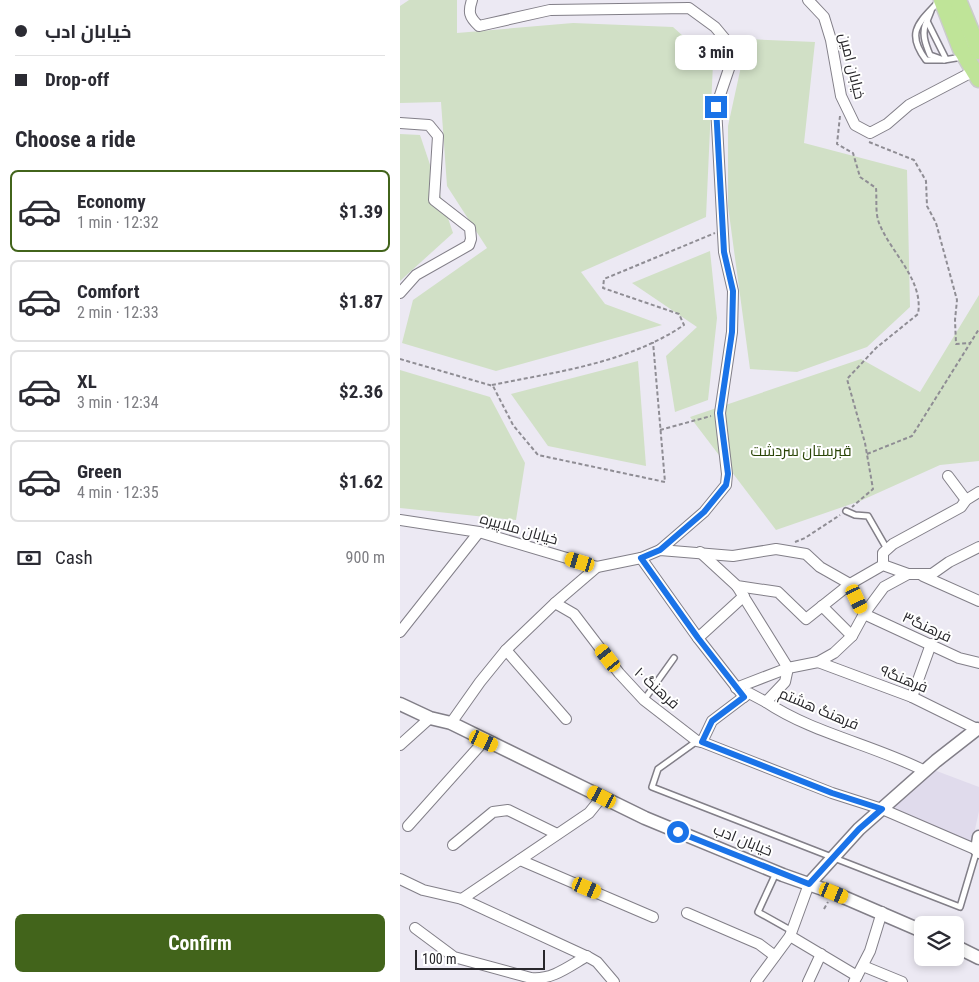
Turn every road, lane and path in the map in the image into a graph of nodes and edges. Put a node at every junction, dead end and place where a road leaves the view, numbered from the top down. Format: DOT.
graph roads {
  1 [pos="472,0"];
  2 [pos="808,0"];
  3 [pos="958,0"];
  4 [pos="938,3"];
  5 [pos="927,21"];
  6 [pos="972,54"];
  7 [pos="945,60"];
  8 [pos="977,75"];
  9 [pos="844,122"];
  10 [pos="400,123"];
  11 [pos="862,140"];
  12 [pos="723,230"];
  13 [pos="400,293"];
  14 [pos="979,329"];
  15 [pos="653,342"];
  16 [pos="970,343"];
  17 [pos="400,358"];
  18 [pos="490,385"];
  19 [pos="720,413"];
  20 [pos="660,430"];
  21 [pos="867,454"];
  22 [pos="948,476"];
  23 [pos="979,492"];
  24 [pos="966,500"];
  25 [pos="846,511"];
  26 [pos="401,522"];
  27 [pos="479,532"];
  28 [pos="979,547"];
  29 [pos="776,549"];
  30 [pos="887,549"];
  31 [pos="660,550"];
  32 [pos="700,552"];
  33 [pos="641,558"];
  34 [pos="883,565"];
  35 [pos="597,567"];
  36 [pos="908,574"];
  37 [pos="922,576"];
  38 [pos="850,584"];
  39 [pos="737,586"];
  40 [pos="744,596"];
  41 [pos="979,601"];
  42 [pos="555,603"];
  43 [pos="822,606"];
  44 [pos="864,614"];
  45 [pos="400,632"];
  46 [pos="852,636"];
  47 [pos="698,638"];
  48 [pos="931,644"];
  49 [pos="506,650"];
  50 [pos="674,658"];
  51 [pos="818,662"];
  52 [pos="979,663"];
  53 [pos="788,668"];
  54 [pos="736,688"];
  55 [pos="744,697"];
  56 [pos="912,697"];
  57 [pos="644,700"];
  58 [pos="766,702"];
  59 [pos="400,704"];
  60 [pos="430,718"];
  61 [pos="566,719"];
  62 [pos="451,723"];
  63 [pos="978,726"];
  64 [pos="484,741"];
  65 [pos="700,742"];
  66 [pos="400,745"];
  67 [pos="924,771"];
  68 [pos="602,797"];
  69 [pos="882,809"];
  70 [pos="408,826"];
  71 [pos="557,834"];
  72 [pos="979,837"];
  73 [pos="453,845"];
  74 [pos="978,851"];
  75 [pos="834,856"];
  76 [pos="520,860"];
  77 [pos="777,872"];
  78 [pos="400,879"];
  79 [pos="809,884"];
  80 [pos="462,899"];
  81 [pos="882,912"];
  82 [pos="687,913"];
  83 [pos="653,917"];
  84 [pos="914,927"];
  85 [pos="416,928"];
  86 [pos="791,934"];
  87 [pos="964,950"];
  88 [pos="820,954"];
  89 [pos="587,956"];
  90 [pos="775,956"];
  91 [pos="979,958"];
  92 [pos="863,966"];
  93 [pos="856,979"];
  94 [pos="614,982"];
  95 [pos="756,982"];
  96 [pos="808,982"];
  97 [pos="902,982"];
  1 -- 12 [label="street"];
  2 -- 8 [label="street, خیابان امین"];
  3 -- 6 [label="main road"];
  4 -- 5 [label="lane"];
  4 -- 6 [label="main road"];
  4 -- 7 [label="lane"];
  5 -- 7 [label="lane"];
  5 -- 7 [label="lane"];
  6 -- 7 [label="lane"];
  6 -- 8 [label="main road"];
  9 -- 21 [label="path"];
  10 -- 13 [label="street"];
  11 -- 16 [label="path"];
  12 -- 15 [label="path"];
  12 -- 19 [label="street"];
  14 -- 16 [label="path"];
  15 -- 18 [label="path"];
  15 -- 20 [label="path"];
  16 -- 21 [label="path"];
  17 -- 18 [label="path"];
  18 -- 20 [label="path"];
  19 -- 20 [label="path"];
  19 -- 31 [label="street"];
  21 -- 25 [label="path"];
  22 -- 24 [label="street"];
  23 -- 24 [label="street"];
  24 -- 30 [label="street"];
  25 -- 29 [label="path"];
  25 -- 30 [label="lane"];
  26 -- 27 [label="street, خیابان ملاپیره"];
  27 -- 35 [label="street, خیابان ملاپیره"];
  27 -- 45 [label="street"];
  28 -- 37 [label="street"];
  29 -- 32 [label="street, خیابان ملاپیره"];
  29 -- 38 [label="street, خیابان ملاپیره"];
  30 -- 34 [label="street"];
  31 -- 32 [label="street, خیابان ملاپیره"];
  31 -- 33 [label="street, خیابان ملاپیره"];
  32 -- 39 [label="street"];
  33 -- 35 [label="street, خیابان ملاپیره"];
  33 -- 47 [label="street"];
  34 -- 36 [label="street"];
  34 -- 38 [label="street"];
  35 -- 42 [label="street"];
  36 -- 37 [label="street"];
  36 -- 44 [label="street, فرهنگ هشتم"];
  37 -- 41 [label="street"];
  38 -- 43 [label="street"];
  38 -- 44 [label="street"];
  39 -- 40 [label="street"];
  39 -- 43 [label="street"];
  40 -- 47 [label="street"];
  40 -- 53 [label="street"];
  42 -- 49 [label="street"];
  42 -- 57 [label="street, فرهنگ ۱۰"];
  43 -- 46 [label="street"];
  44 -- 46 [label="street, فرهنگ هشتم"];
  44 -- 48 [label="street, فرهنگ۳"];
  46 -- 51 [label="street, فرهنگ هشتم"];
  47 -- 54 [label="street"];
  48 -- 52 [label="street, فرهنگ۳"];
  48 -- 56 [label="street"];
  49 -- 61 [label="street"];
  49 -- 62 [label="street"];
  50 -- 57 [label="lane"];
  51 -- 53 [label="street, فرهنگ هشتم"];
  51 -- 56 [label="street, فرهنگ۹"];
  53 -- 54 [label="street"];
  53 -- 58 [label="street, فرهنگ هشتم"];
  54 -- 55 [label="street"];
  55 -- 58 [label="street"];
  55 -- 65 [label="street"];
  56 -- 63 [label="street, فرهنگ۹"];
  57 -- 65 [label="street, فرهنگ ۱۰"];
  58 -- 67 [label="street, فرهنگ هشتم"];
  59 -- 60 [label="street, خیابان ادب"];
  60 -- 62 [label="street, خیابان ادب"];
  60 -- 66 [label="street"];
  62 -- 64 [label="street, خیابان ادب"];
  63 -- 67 [label="street"];
  64 -- 68 [label="street, خیابان ادب"];
  64 -- 70 [label="street"];
  65 -- 69 [label="street, فرهنگ ۱۰"];
  65 -- 75 [label="lane"];
  67 -- 69 [label="street"];
  68 -- 71 [label="street"];
  68 -- 77 [label="street, خیابان ادب"];
  69 -- 74 [label="street, فرهنگ ۱۰"];
  69 -- 75 [label="street"];
  71 -- 73 [label="street"];
  71 -- 76 [label="street"];
  72 -- 74 [label="street"];
  74 -- 75 [label="lane"];
  75 -- 79 [label="street"];
  76 -- 80 [label="street"];
  76 -- 83 [label="street"];
  77 -- 79 [label="street, خیابان ادب"];
  77 -- 86 [label="lane"];
  78 -- 80 [label="street"];
  79 -- 81 [label="street, خیابان ادب"];
  79 -- 86 [label="street"];
  80 -- 89 [label="street"];
  81 -- 84 [label="street, خیابان ادب"];
  81 -- 92 [label="street"];
  82 -- 90 [label="street"];
  85 -- 89 [label="street"];
  86 -- 88 [label="street"];
  86 -- 90 [label="street"];
  87 -- 91 [label="street"];
  88 -- 93 [label="street"];
  88 -- 96 [label="street"];
  89 -- 94 [label="street"];
  90 -- 95 [label="street"];
  92 -- 93 [label="street"];
  92 -- 97 [label="street"];
}
